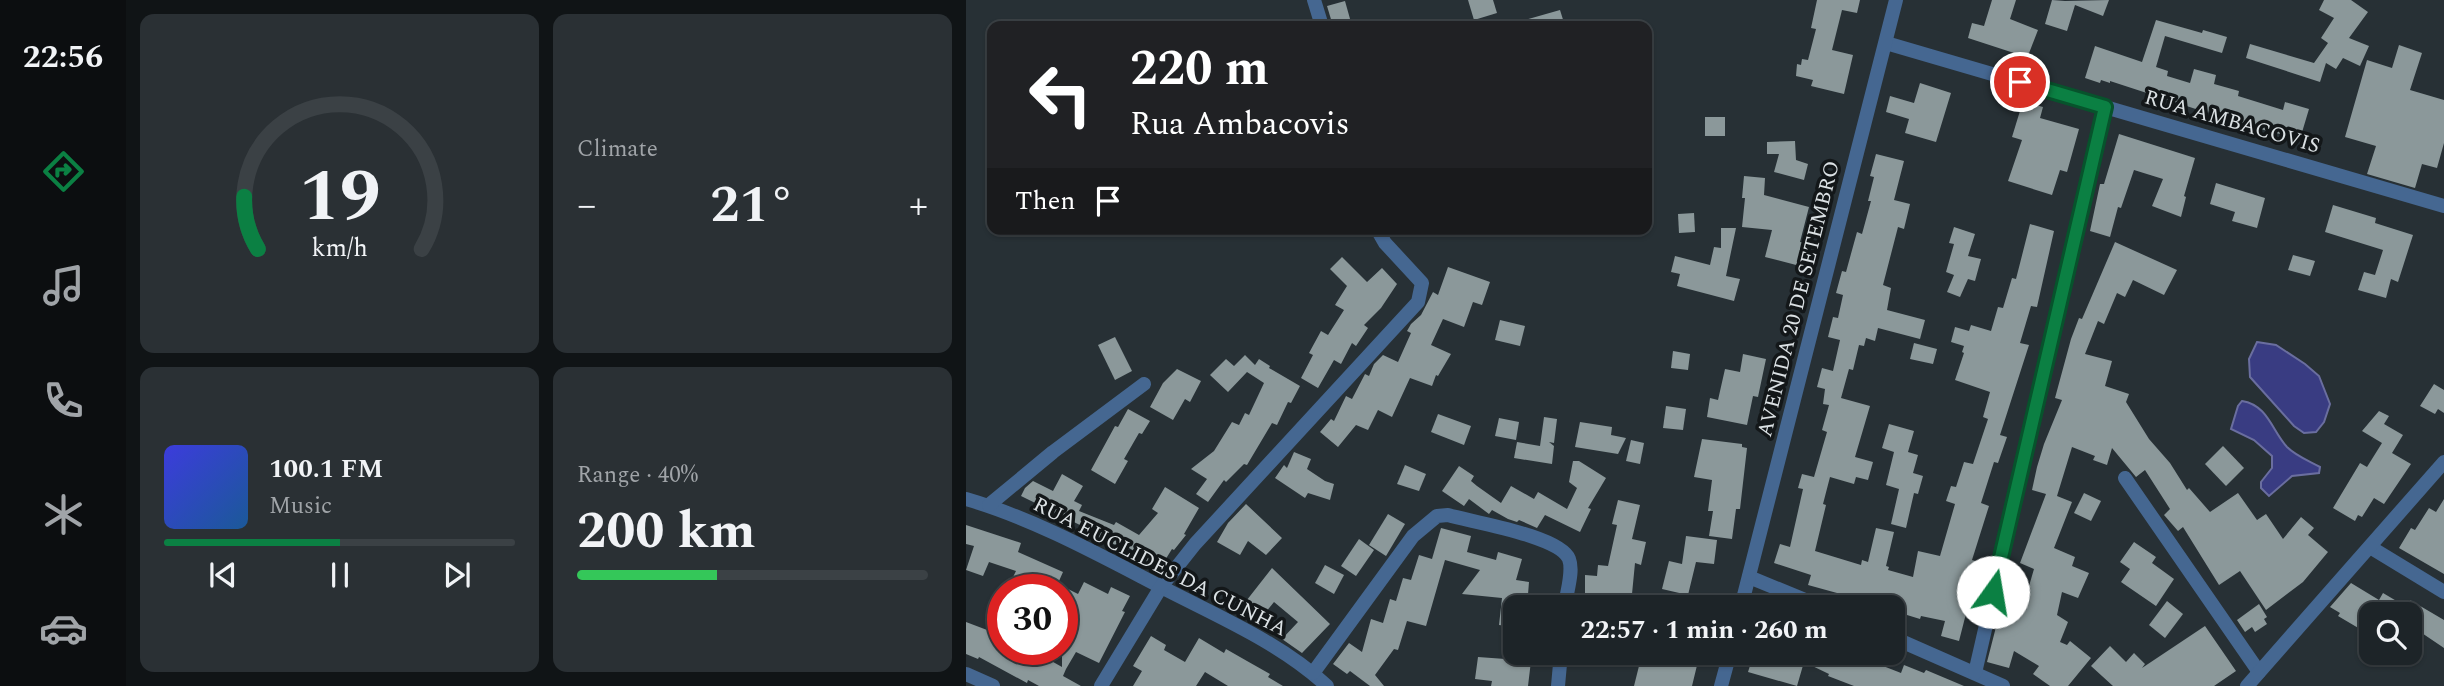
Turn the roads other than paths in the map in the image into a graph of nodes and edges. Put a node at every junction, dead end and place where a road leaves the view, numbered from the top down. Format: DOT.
graph roads {
  1 [pos="1314,0"];
  2 [pos="1896,0"];
  3 [pos="1320,21"];
  4 [pos="1886,43"];
  5 [pos="2105,107"];
  6 [pos="2444,206"];
  7 [pos="1381,235"];
  8 [pos="1144,384"];
  9 [pos="2444,462"];
  10 [pos="2125,478"];
  11 [pos="966,499"];
  12 [pos="989,505"];
  13 [pos="2370,547"];
  14 [pos="1749,577"];
  15 [pos="1161,586"];
  16 [pos="2444,592"];
  17 [pos="1567,595"];
  18 [pos="1744,595"];
  19 [pos="1793,595"];
  20 [pos="1905,643"];
  21 [pos="1560,665"];
  22 [pos="1727,665"];
  23 [pos="2259,672"];
  24 [pos="1313,673"];
  25 [pos="1975,673"];
  26 [pos="966,674"];
  27 [pos="993,686"];
  28 [pos="1101,686"];
  29 [pos="1327,686"];
  30 [pos="1558,686"];
  31 [pos="1721,686"];
  32 [pos="2003,686"];
  33 [pos="2247,686"];
  1 -- 3 [label="street"];
  2 -- 4 [label="street, AVENIDA 20 DE SETEMBRO"];
  4 -- 5 [label="street, RUA AMBACOVIS"];
  4 -- 14 [label="street, AVENIDA 20 DE SETEMBRO"];
  5 -- 6 [label="street, RUA AMBACOVIS"];
  5 -- 25 [label="street"];
  7 -- 15 [label="street"];
  8 -- 12 [label="street"];
  9 -- 13 [label="street"];
  10 -- 23 [label="street"];
  11 -- 12 [label="street, RUA EUCLIDES DA CUNHA"];
  12 -- 15 [label="street, RUA EUCLIDES DA CUNHA"];
  13 -- 16 [label="street"];
  13 -- 23 [label="street"];
  14 -- 18 [label="street, AVENIDA 20 DE SETEMBRO"];
  14 -- 19 [label="street"];
  15 -- 24 [label="street, RUA EUCLIDES DA CUNHA"];
  15 -- 28 [label="street"];
  17 -- 24 [label="street"];
  20 -- 25 [label="street"];
  21 -- 30 [label="street"];
  22 -- 31 [label="street"];
  23 -- 33 [label="street"];
  24 -- 29 [label="street, RUA EUCLIDES DA CUNHA"];
  25 -- 32 [label="street"];
  26 -- 27 [label="street"];
}
